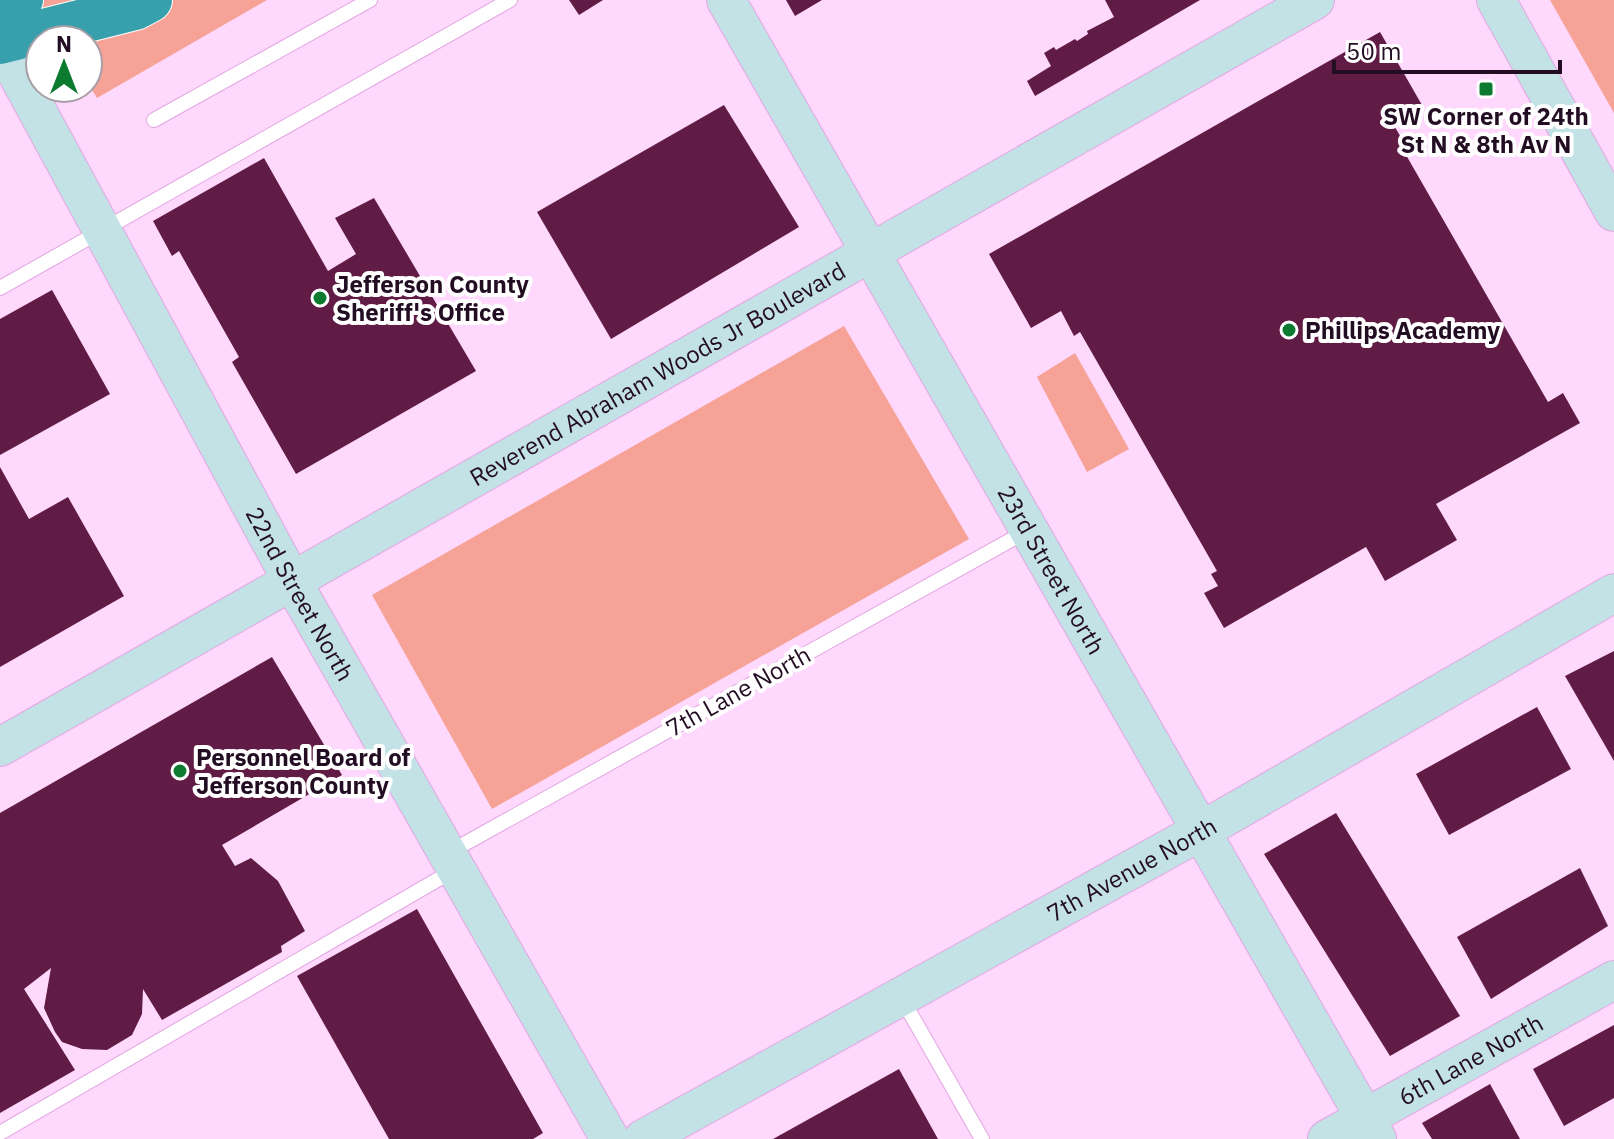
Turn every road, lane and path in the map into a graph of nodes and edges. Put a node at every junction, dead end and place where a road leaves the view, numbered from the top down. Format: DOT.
graph roads {
  1 [pos="21,0"];
  2 [pos="150,0"];
  3 [pos="370,0"];
  4 [pos="510,0"];
  5 [pos="726,0"];
  6 [pos="1315,0"];
  7 [pos="1496,0"];
  8 [pos="0,17"];
  9 [pos="0,42"];
  10 [pos="154,120"];
  11 [pos="1614,212"];
  12 [pos="103,232"];
  13 [pos="869,253"];
  14 [pos="0,288"];
  15 [pos="1029,530"];
  16 [pos="292,581"];
  17 [pos="1614,593"];
  18 [pos="0,747"];
  19 [pos="1201,831"];
  20 [pos="451,861"];
  21 [pos="1614,980"];
  22 [pos="901,997"];
  23 [pos="1371,1128"];
  24 [pos="0,1133"];
  25 [pos="610,1139"];
  26 [pos="643,1139"];
  27 [pos="982,1139"];
  28 [pos="1327,1139"];
  1 -- 8 [label="highway"];
  2 -- 9 [label="highway"];
  3 -- 10 [label="lane"];
  4 -- 12 [label="lane"];
  5 -- 13 [label="street, 23rd Street North"];
  6 -- 13 [label="street, Reverend Abraham Woods Jr Boulevard"];
  7 -- 11 [label="street"];
  9 -- 12 [label="street, 22nd Street North"];
  12 -- 14 [label="lane"];
  12 -- 16 [label="street, 22nd Street North"];
  13 -- 15 [label="street, 23rd Street North"];
  13 -- 16 [label="street, Reverend Abraham Woods Jr Boulevard"];
  15 -- 19 [label="street, 23rd Street North"];
  15 -- 20 [label="lane, 7th Lane North"];
  16 -- 18 [label="street, Reverend Abraham Woods Jr Boulevard"];
  16 -- 20 [label="street, 22nd Street North"];
  17 -- 19 [label="street, 7th Avenue North"];
  19 -- 22 [label="street, 7th Avenue North"];
  19 -- 23 [label="street, 23rd Street North"];
  20 -- 24 [label="lane, 7th Lane North"];
  20 -- 25 [label="street, 22nd Street North"];
  21 -- 23 [label="street, 6th Lane North"];
  22 -- 26 [label="street, 7th Avenue North"];
  22 -- 27 [label="lane"];
  23 -- 28 [label="street, 6th Lane North"];
}
